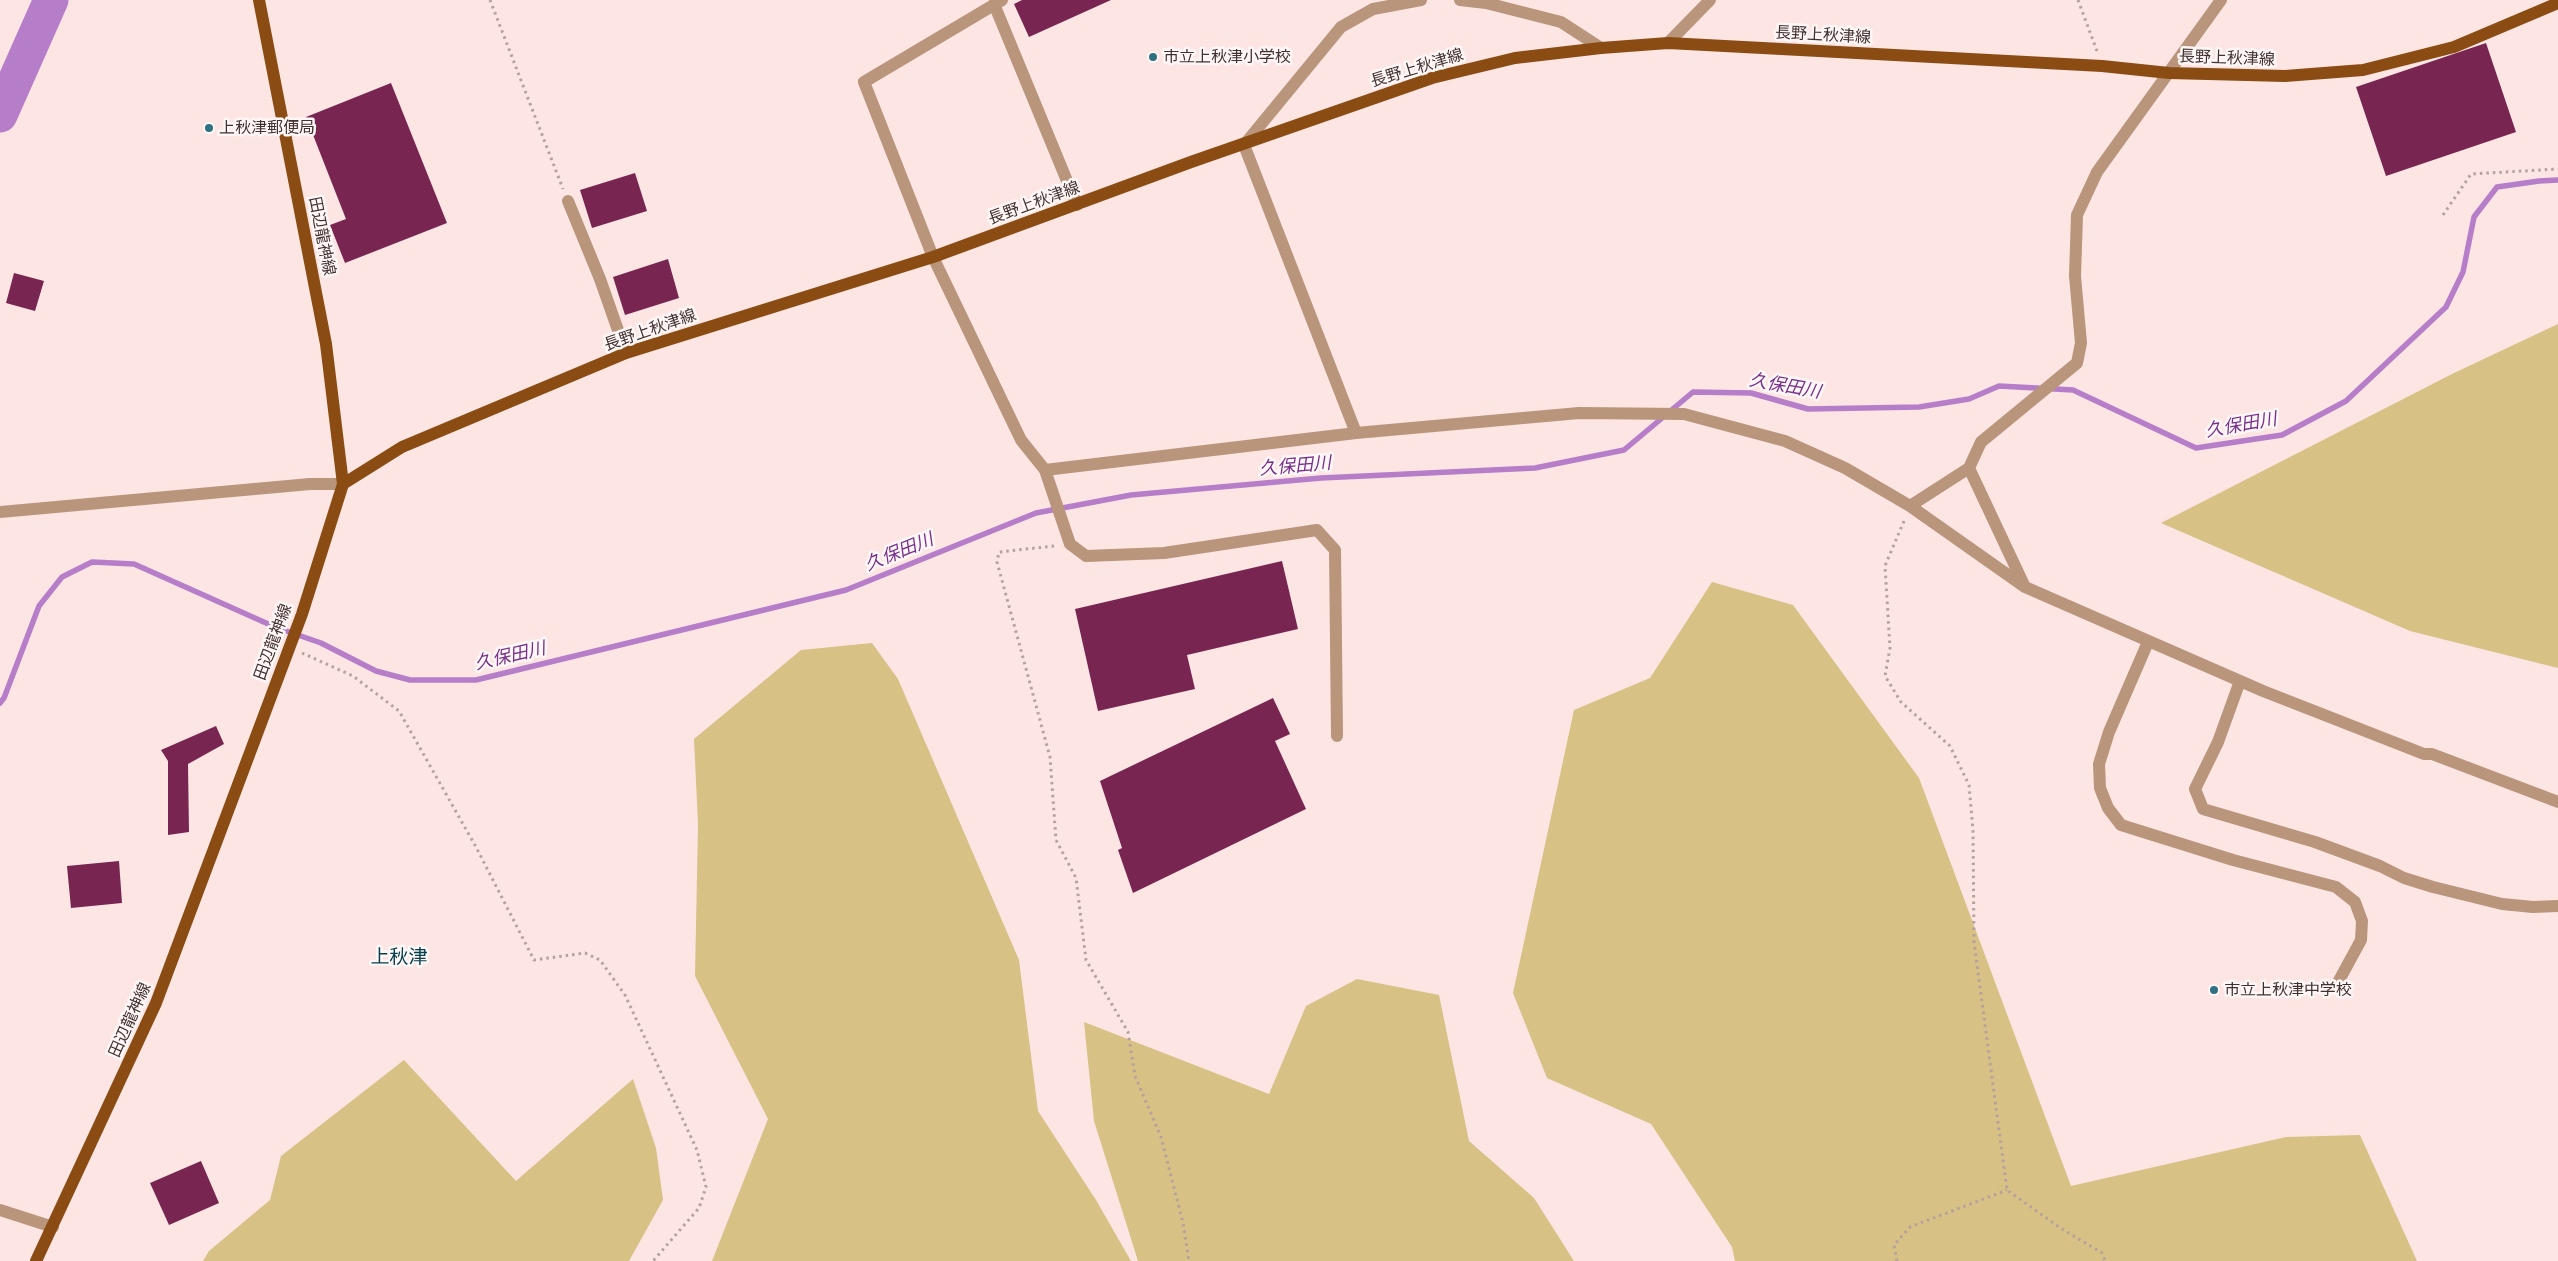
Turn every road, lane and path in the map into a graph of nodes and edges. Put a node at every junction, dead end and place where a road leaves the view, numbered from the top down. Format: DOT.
graph roads {
  1 [pos="259,0"];
  2 [pos="490,0"];
  3 [pos="1421,0"];
  4 [pos="1460,0"];
  5 [pos="1710,0"];
  6 [pos="2078,0"];
  7 [pos="2221,0"];
  8 [pos="997,1"];
  9 [pos="2558,3"];
  10 [pos="1668,43"];
  11 [pos="1601,48"];
  12 [pos="2102,66"];
  13 [pos="2169,73"];
  14 [pos="1244,145"];
  15 [pos="2558,169"];
  16 [pos="568,201"];
  17 [pos="1077,205"];
  18 [pos="2443,215"];
  19 [pos="934,257"];
  20 [pos="626,353"];
  21 [pos="1356,432"];
  22 [pos="1969,468"];
  23 [pos="1045,470"];
  24 [pos="343,484"];
  25 [pos="1910,506"];
  26 [pos="0,512"];
  27 [pos="1070,544"];
  28 [pos="2026,587"];
  29 [pos="2148,642"];
  30 [pos="289,647"];
  31 [pos="2240,681"];
  32 [pos="1337,736"];
  33 [pos="2558,802"];
  34 [pos="2558,906"];
  35 [pos="2336,986"];
  36 [pos="2007,1190"];
  37 [pos="0,1210"];
  38 [pos="53,1227"];
  39 [pos="36,1261"];
  40 [pos="653,1261"];
  41 [pos="1189,1261"];
  42 [pos="1897,1261"];
  43 [pos="2105,1261"];
  1 -- 24 [label="main road, 田辺龍神線"];
  2 -- 16 [label="path"];
  3 -- 14 [label="street"];
  4 -- 11 [label="street"];
  5 -- 10 [label="street"];
  6 -- 12 [label="path"];
  7 -- 13 [label="street"];
  8 -- 17 [label="street"];
  8 -- 19 [label="street"];
  9 -- 13 [label="main road, 長野上秋津線"];
  10 -- 11 [label="main road, 長野上秋津線"];
  10 -- 12 [label="main road, 長野上秋津線"];
  11 -- 14 [label="main road, 長野上秋津線"];
  12 -- 13 [label="main road, 長野上秋津線"];
  13 -- 22 [label="street"];
  14 -- 17 [label="main road, 長野上秋津線"];
  14 -- 21 [label="street"];
  15 -- 18 [label="path"];
  16 -- 20 [label="street"];
  17 -- 19 [label="main road, 長野上秋津線"];
  19 -- 20 [label="main road, 長野上秋津線"];
  19 -- 23 [label="street"];
  20 -- 24 [label="main road, 長野上秋津線"];
  21 -- 23 [label="street"];
  21 -- 25 [label="street"];
  22 -- 25 [label="street"];
  22 -- 28 [label="street"];
  23 -- 27 [label="street"];
  24 -- 26 [label="street"];
  24 -- 30 [label="main road, 田辺龍神線"];
  25 -- 28 [label="street"];
  25 -- 36 [label="path"];
  27 -- 32 [label="street"];
  27 -- 41 [label="path"];
  28 -- 29 [label="street"];
  29 -- 31 [label="street"];
  29 -- 35 [label="street"];
  30 -- 38 [label="main road, 田辺龍神線"];
  30 -- 40 [label="path"];
  31 -- 33 [label="street"];
  31 -- 34 [label="street"];
  36 -- 42 [label="path"];
  36 -- 43 [label="path"];
  37 -- 38 [label="street"];
  38 -- 39 [label="main road, 田辺龍神線"];
}
